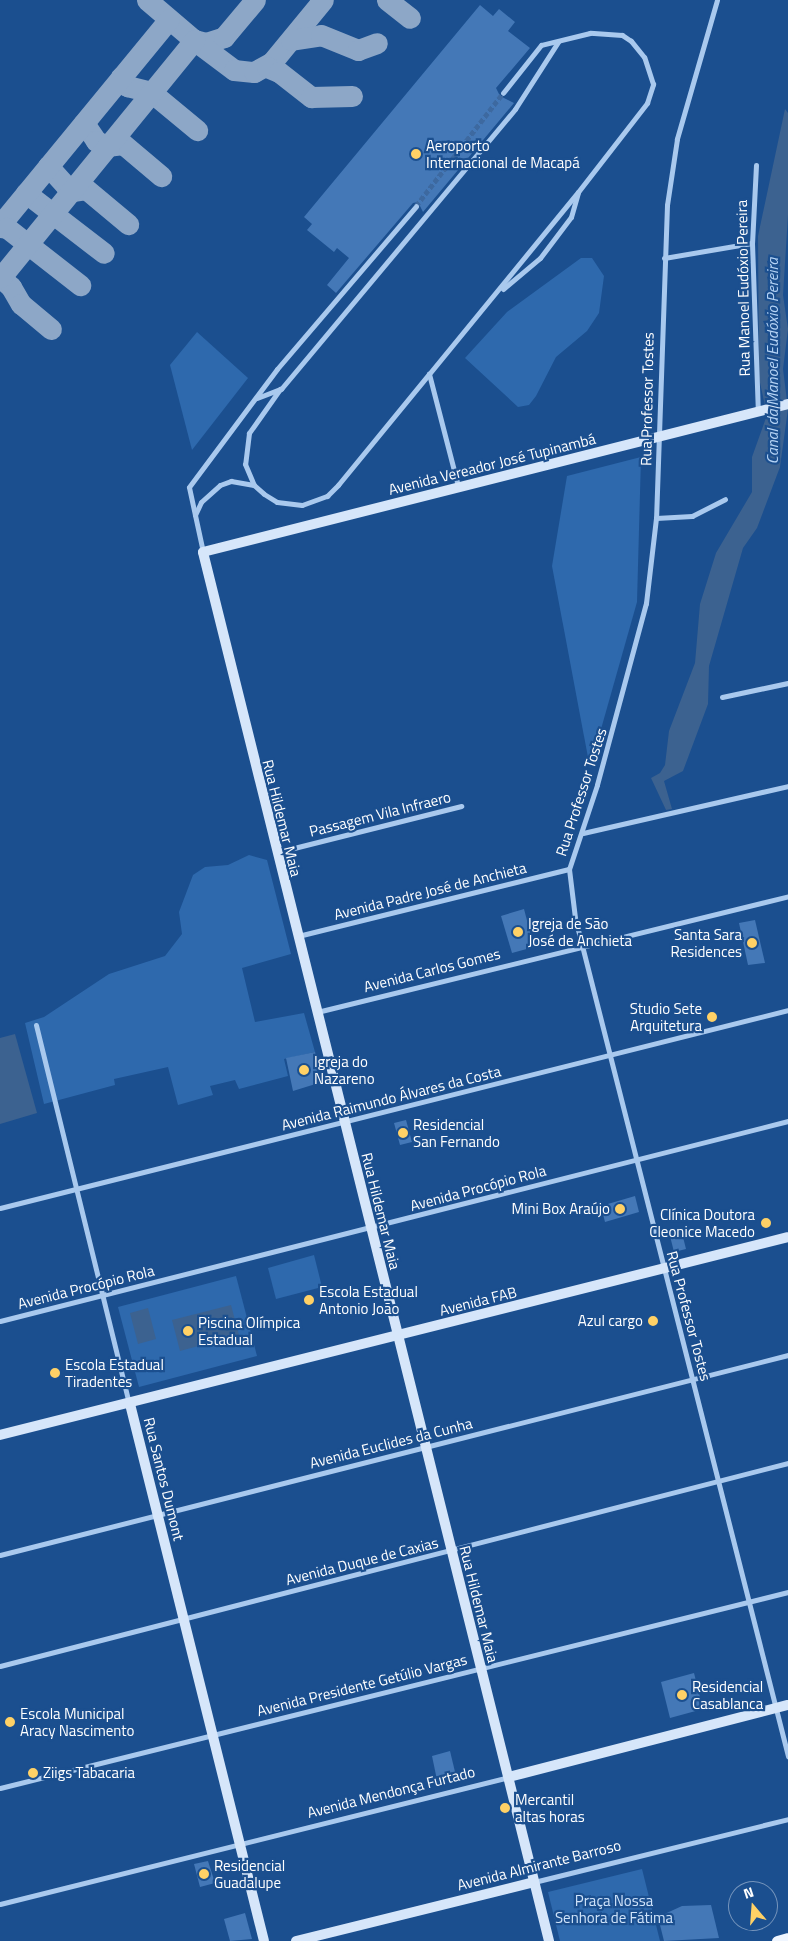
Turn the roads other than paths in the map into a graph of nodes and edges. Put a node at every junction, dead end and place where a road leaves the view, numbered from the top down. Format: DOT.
graph roads {
  1 [pos="718,0"];
  2 [pos="558,42"];
  3 [pos="503,94"];
  4 [pos="756,165"];
  5 [pos="578,192"];
  6 [pos="416,206"];
  7 [pos="752,243"];
  8 [pos="664,258"];
  9 [pos="498,291"];
  10 [pos="429,374"];
  11 [pos="281,389"];
  12 [pos="258,398"];
  13 [pos="788,404"];
  14 [pos="760,411"];
  15 [pos="660,438"];
  16 [pos="254,485"];
  17 [pos="458,486"];
  18 [pos="725,499"];
  19 [pos="195,515"];
  20 [pos="656,518"];
  21 [pos="203,552"];
  22 [pos="788,683"];
  23 [pos="722,697"];
  24 [pos="788,786"];
  25 [pos="461,806"];
  26 [pos="583,833"];
  27 [pos="275,853"];
  28 [pos="569,870"];
  29 [pos="788,896"];
  30 [pos="296,936"];
  31 [pos="583,944"];
  32 [pos="788,1010"];
  33 [pos="316,1012"];
  34 [pos="36,1025"];
  35 [pos="610,1056"];
  36 [pos="788,1121"];
  37 [pos="344,1124"];
  38 [pos="636,1159"];
  39 [pos="75,1190"];
  40 [pos="0,1208"];
  41 [pos="370,1230"];
  42 [pos="788,1237"];
  43 [pos="664,1270"];
  44 [pos="102,1296"];
  45 [pos="0,1321"];
  46 [pos="398,1337"];
  47 [pos="788,1355"];
  48 [pos="694,1378"];
  49 [pos="130,1404"];
  50 [pos="0,1435"];
  51 [pos="426,1448"];
  52 [pos="788,1463"];
  53 [pos="719,1481"];
  54 [pos="157,1515"];
  55 [pos="450,1552"];
  56 [pos="0,1555"];
  57 [pos="788,1592"];
  58 [pos="748,1602"];
  59 [pos="183,1620"];
  60 [pos="0,1666"];
  61 [pos="480,1668"];
  62 [pos="788,1705"];
  63 [pos="776,1708"];
  64 [pos="213,1735"];
  65 [pos="788,1756"];
  66 [pos="509,1777"];
  67 [pos="0,1788"];
  68 [pos="788,1819"];
  69 [pos="242,1845"];
  70 [pos="534,1882"];
  71 [pos="0,1904"];
  72 [pos="788,1938"];
  73 [pos="264,1941"];
  74 [pos="296,1941"];
  75 [pos="549,1941"];
  76 [pos="777,1941"];
  1 -- 8 [label="street, Rua Professor Tostes"];
  2 -- 3 [label="street"];
  2 -- 5 [label="street"];
  2 -- 11 [label="street"];
  4 -- 7 [label="street, Rua Manoel Eudóxio Pereira"];
  5 -- 9 [label="street"];
  5 -- 9 [label="street"];
  6 -- 12 [label="street"];
  7 -- 8 [label="street"];
  7 -- 14 [label="street, Rua Manoel Eudóxio Pereira"];
  8 -- 15 [label="street, Rua Professor Tostes"];
  9 -- 10 [label="street"];
  10 -- 16 [label="street"];
  10 -- 17 [label="street"];
  11 -- 12 [label="street"];
  11 -- 16 [label="street"];
  12 -- 19 [label="street, Rua Hildemar Maia"];
  13 -- 14 [label="main road, Avenida Vereador José Tupinambá"];
  14 -- 15 [label="main road, Avenida Vereador José Tupinambá"];
  15 -- 17 [label="main road, Avenida Vereador José Tupinambá"];
  15 -- 20 [label="street, Rua Professor Tostes"];
  16 -- 19 [label="street"];
  17 -- 21 [label="main road, Avenida Vereador José Tupinambá"];
  18 -- 20 [label="street"];
  19 -- 21 [label="street, Rua Hildemar Maia"];
  20 -- 26 [label="street, Rua Professor Tostes"];
  21 -- 27 [label="main road, Rua Hildemar Maia"];
  22 -- 23 [label="street"];
  24 -- 26 [label="street"];
  25 -- 27 [label="street, Passagem Vila Infraero"];
  26 -- 28 [label="street, Rua Professor Tostes"];
  27 -- 30 [label="main road, Rua Hildemar Maia"];
  28 -- 30 [label="street, Avenida Padre José de Anchieta"];
  28 -- 31 [label="street, Rua Professor Tostes"];
  29 -- 31 [label="street, Avenida Carlos Gomes"];
  30 -- 33 [label="main road, Rua Hildemar Maia"];
  31 -- 33 [label="street, Avenida Carlos Gomes"];
  31 -- 35 [label="street, Rua Professor Tostes"];
  32 -- 35 [label="street, Avenida Raimundo Álvares da Costa"];
  33 -- 37 [label="main road, Rua Hildemar Maia"];
  34 -- 39 [label="street, Rua Santos Dumont"];
  35 -- 37 [label="street, Avenida Raimundo Álvares da Costa"];
  35 -- 38 [label="street, Rua Professor Tostes"];
  36 -- 38 [label="street, Avenida Procópio Rola"];
  37 -- 39 [label="street, Avenida Raimundo Álvares da Costa"];
  37 -- 41 [label="main road, Rua Hildemar Maia"];
  38 -- 41 [label="street, Avenida Procópio Rola"];
  38 -- 43 [label="street, Rua Professor Tostes"];
  39 -- 40 [label="street, Avenida Raimundo Álvares da Costa"];
  39 -- 44 [label="street, Rua Santos Dumont"];
  41 -- 44 [label="street, Avenida Procópio Rola"];
  41 -- 46 [label="main road, Rua Hildemar Maia"];
  42 -- 43 [label="main road, Avenida FAB"];
  43 -- 46 [label="main road, Avenida FAB"];
  43 -- 48 [label="street, Rua Professor Tostes"];
  44 -- 45 [label="street, Avenida Procópio Rola"];
  44 -- 49 [label="street, Rua Santos Dumont"];
  46 -- 49 [label="main road, Avenida FAB"];
  46 -- 51 [label="main road, Rua Hildemar Maia"];
  47 -- 48 [label="street, Avenida Euclides da Cunha"];
  48 -- 51 [label="street, Avenida Euclides da Cunha"];
  48 -- 53 [label="street, Rua Professor Tostes"];
  49 -- 50 [label="main road, Avenida FAB"];
  49 -- 54 [label="main road, Rua Santos Dumont"];
  51 -- 54 [label="street, Avenida Euclides da Cunha"];
  51 -- 55 [label="main road, Rua Hildemar Maia"];
  52 -- 53 [label="street, Avenida Duque de Caxias"];
  53 -- 55 [label="street, Avenida Duque de Caxias"];
  53 -- 58 [label="street, Rua Professor Tostes"];
  54 -- 56 [label="street, Avenida Euclides da Cunha"];
  54 -- 59 [label="main road, Rua Santos Dumont"];
  55 -- 59 [label="street, Avenida Duque de Caxias"];
  55 -- 61 [label="main road, Rua Hildemar Maia"];
  57 -- 58 [label="street, Avenida Presidente Getúlio Vargas"];
  58 -- 61 [label="street, Avenida Presidente Getúlio Vargas"];
  58 -- 63 [label="street, Rua Professor Tostes"];
  59 -- 60 [label="street, Avenida Duque de Caxias"];
  59 -- 64 [label="main road, Rua Santos Dumont"];
  61 -- 64 [label="street, Avenida Presidente Getúlio Vargas"];
  61 -- 66 [label="main road, Rua Hildemar Maia"];
  62 -- 63 [label="main road, Avenida Mendonça Furtado"];
  63 -- 65 [label="street, Rua Professor Tostes"];
  63 -- 66 [label="main road, Avenida Mendonça Furtado"];
  64 -- 67 [label="street, Avenida Presidente Getúlio Vargas"];
  64 -- 69 [label="main road, Rua Santos Dumont"];
  66 -- 69 [label="street, Avenida Mendonça Furtado"];
  66 -- 70 [label="main road, Rua Hildemar Maia"];
  68 -- 70 [label="street, Avenida Almirante Barroso"];
  69 -- 71 [label="street, Avenida Mendonça Furtado"];
  69 -- 73 [label="main road, Rua Santos Dumont"];
  70 -- 74 [label="main road, Avenida Almirante Barroso"];
  70 -- 75 [label="main road, Rua Hildemar Maia"];
  72 -- 76 [label="main road"];
}
